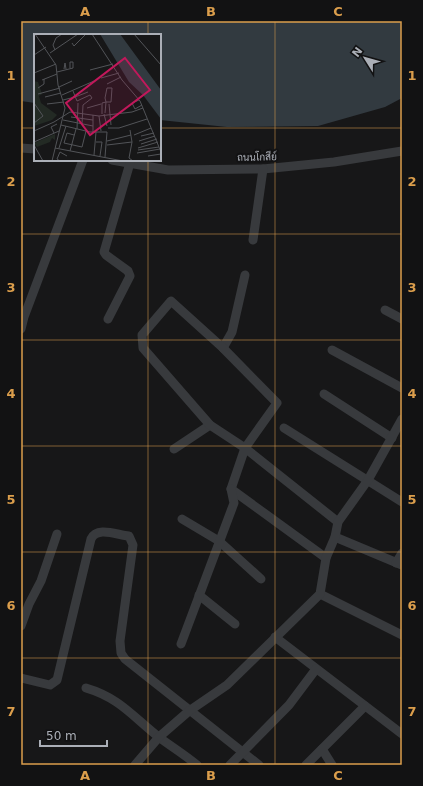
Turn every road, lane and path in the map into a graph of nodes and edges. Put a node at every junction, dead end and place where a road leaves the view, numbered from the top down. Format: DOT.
graph roads {
  1 [pos="21,148"];
  2 [pos="34,149"];
  3 [pos="402,151"];
  4 [pos="83,161"];
  5 [pos="118,161"];
  6 [pos="130,163"];
  7 [pos="264,169"];
  8 [pos="253,240"];
  9 [pos="244,275"];
  10 [pos="385,310"];
  11 [pos="108,319"];
  12 [pos="402,319"];
  13 [pos="21,329"];
  14 [pos="223,348"];
  15 [pos="332,350"];
  16 [pos="402,388"];
  17 [pos="324,394"];
  18 [pos="402,419"];
  19 [pos="210,425"];
  20 [pos="284,428"];
  21 [pos="392,438"];
  22 [pos="245,448"];
  23 [pos="174,449"];
  24 [pos="368,480"];
  25 [pos="231,489"];
  26 [pos="402,502"];
  27 [pos="182,519"];
  28 [pos="338,522"];
  29 [pos="57,534"];
  30 [pos="335,537"];
  31 [pos="219,541"];
  32 [pos="402,553"];
  33 [pos="326,558"];
  34 [pos="399,564"];
  35 [pos="261,579"];
  36 [pos="320,594"];
  37 [pos="199,595"];
  38 [pos="235,624"];
  39 [pos="21,626"];
  40 [pos="402,635"];
  41 [pos="275,637"];
  42 [pos="181,644"];
  43 [pos="316,668"];
  44 [pos="21,678"];
  45 [pos="86,688"];
  46 [pos="365,706"];
  47 [pos="189,711"];
  48 [pos="402,734"];
  49 [pos="159,738"];
  50 [pos="322,749"];
  51 [pos="243,752"];
  52 [pos="135,765"];
  53 [pos="197,765"];
  54 [pos="230,765"];
  55 [pos="259,765"];
  56 [pos="306,765"];
  57 [pos="332,765"];
  1 -- 2 [label="street"];
  3 -- 7 [label="street, ถนนโกสีย์"];
  4 -- 13 [label="street"];
  5 -- 6 [label="street, ถนนโกสีย์"];
  6 -- 7 [label="street, ถนนโกสีย์"];
  6 -- 11 [label="street"];
  7 -- 8 [label="street"];
  9 -- 14 [label="street"];
  10 -- 12 [label="street"];
  14 -- 19 [label="street"];
  14 -- 22 [label="street"];
  15 -- 16 [label="street"];
  17 -- 21 [label="street"];
  18 -- 21 [label="street"];
  19 -- 22 [label="street"];
  19 -- 23 [label="street"];
  20 -- 24 [label="street"];
  21 -- 24 [label="street"];
  22 -- 25 [label="street"];
  22 -- 28 [label="street"];
  24 -- 26 [label="street"];
  24 -- 28 [label="street"];
  25 -- 31 [label="street"];
  25 -- 33 [label="street"];
  27 -- 31 [label="street"];
  28 -- 30 [label="street"];
  29 -- 39 [label="street"];
  30 -- 33 [label="street"];
  30 -- 34 [label="street"];
  31 -- 35 [label="street"];
  31 -- 37 [label="street"];
  32 -- 34 [label="street"];
  33 -- 36 [label="street"];
  36 -- 40 [label="street"];
  36 -- 41 [label="street"];
  37 -- 38 [label="street"];
  37 -- 42 [label="street"];
  41 -- 43 [label="street"];
  41 -- 47 [label="street"];
  43 -- 46 [label="street"];
  43 -- 51 [label="street"];
  44 -- 47 [label="street"];
  45 -- 49 [label="street"];
  46 -- 48 [label="street"];
  46 -- 50 [label="street"];
  47 -- 49 [label="street"];
  47 -- 51 [label="street"];
  49 -- 52 [label="street"];
  49 -- 53 [label="street"];
  50 -- 56 [label="street"];
  50 -- 57 [label="street"];
  51 -- 54 [label="street"];
  51 -- 55 [label="street"];
}
